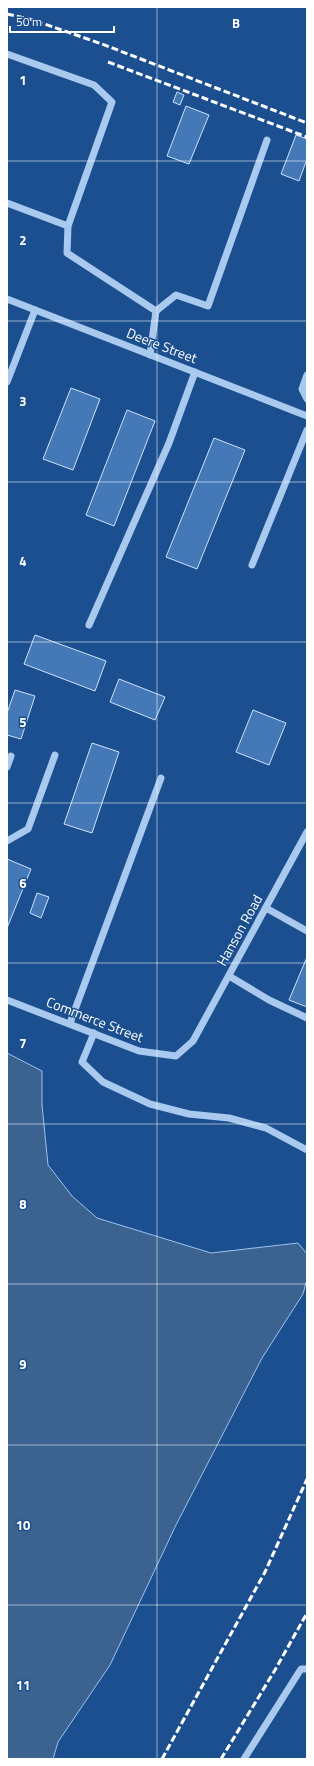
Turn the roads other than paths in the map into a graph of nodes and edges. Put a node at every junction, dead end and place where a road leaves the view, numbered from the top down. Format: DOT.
graph roads {
  1 [pos="7,54"];
  2 [pos="267,140"];
  3 [pos="7,203"];
  4 [pos="68,226"];
  5 [pos="7,299"];
  6 [pos="35,310"];
  7 [pos="156,311"];
  8 [pos="150,354"];
  9 [pos="195,372"];
  10 [pos="307,375"];
  11 [pos="7,382"];
  12 [pos="307,399"];
  13 [pos="307,416"];
  14 [pos="307,430"];
  15 [pos="252,565"];
  16 [pos="90,625"];
  17 [pos="55,755"];
  18 [pos="11,756"];
  19 [pos="7,767"];
  20 [pos="161,778"];
  21 [pos="307,832"];
  22 [pos="7,841"];
  23 [pos="266,908"];
  24 [pos="307,931"];
  25 [pos="229,976"];
  26 [pos="7,1000"];
  27 [pos="307,1018"];
  28 [pos="70,1023"];
  29 [pos="94,1033"];
  30 [pos="193,1041"];
  31 [pos="307,1150"];
  32 [pos="307,1670"];
  33 [pos="244,1759"];
  1 -- 4 [label="street"];
  2 -- 7 [label="street"];
  3 -- 4 [label="street"];
  4 -- 7 [label="street"];
  5 -- 6 [label="street, Deere Street"];
  6 -- 8 [label="street, Deere Street"];
  6 -- 11 [label="street"];
  7 -- 8 [label="street"];
  8 -- 9 [label="street, Deere Street"];
  9 -- 13 [label="street, Deere Street"];
  9 -- 16 [label="street"];
  10 -- 12 [label="street"];
  14 -- 15 [label="street"];
  17 -- 22 [label="street"];
  18 -- 19 [label="street"];
  20 -- 28 [label="street"];
  21 -- 23 [label="street, Hanson Road"];
  23 -- 24 [label="street"];
  23 -- 25 [label="street, Hanson Road"];
  25 -- 27 [label="street"];
  25 -- 30 [label="street, Hanson Road"];
  26 -- 28 [label="street, Commerce Street"];
  28 -- 29 [label="street, Commerce Street"];
  29 -- 30 [label="street, Commerce Street"];
  29 -- 31 [label="street"];
  32 -- 33 [label="street"];
}
